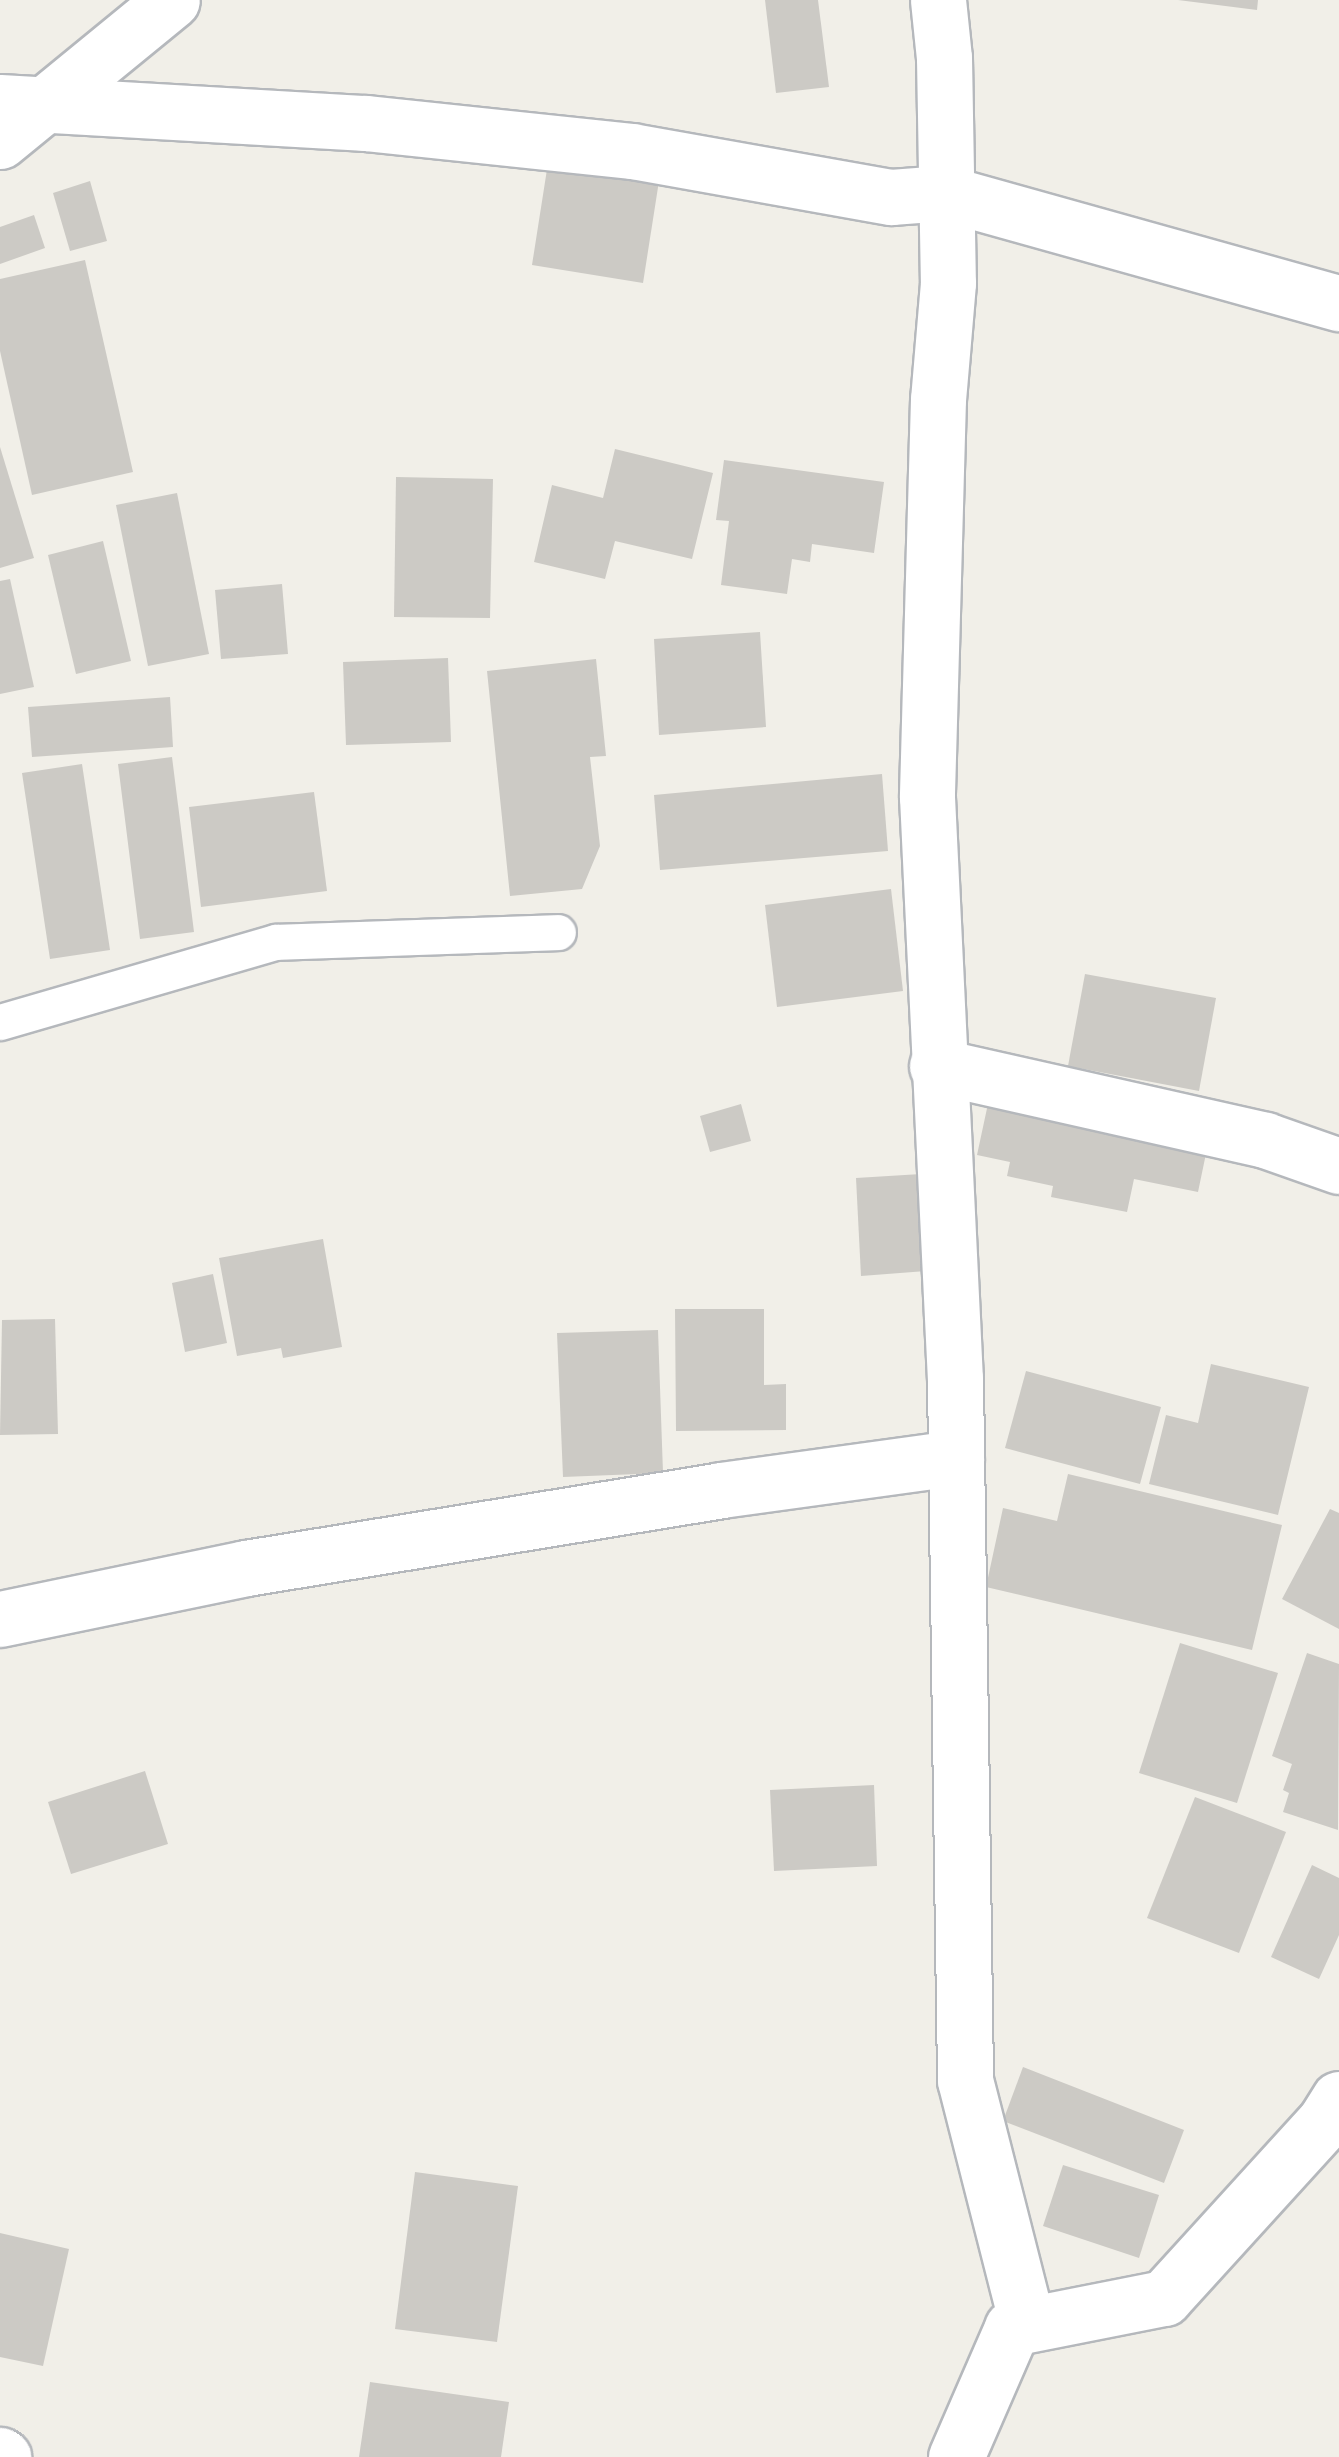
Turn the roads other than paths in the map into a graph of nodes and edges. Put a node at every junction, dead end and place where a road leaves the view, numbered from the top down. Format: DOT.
graph roads {
  1 [pos="172,0"];
  2 [pos="938,0"];
  3 [pos="23,103"];
  4 [pos="0,141"];
  5 [pos="944,192"];
  6 [pos="1339,304"];
  7 [pos="558,932"];
  8 [pos="0,1022"];
  9 [pos="938,1066"];
  10 [pos="1339,1166"];
  11 [pos="956,1458"];
  12 [pos="0,1619"];
  13 [pos="1339,2099"];
  14 [pos="1022,2304"];
  15 [pos="956,2457"];
  1 -- 3 [label="street"];
  2 -- 5 [label="street"];
  3 -- 4 [label="street"];
  3 -- 5 [label="street"];
  5 -- 6 [label="street"];
  5 -- 9 [label="street"];
  7 -- 8 [label="lane"];
  9 -- 10 [label="street"];
  9 -- 11 [label="street"];
  11 -- 12 [label="street"];
  11 -- 14 [label="street"];
  13 -- 15 [label="street"];
}
